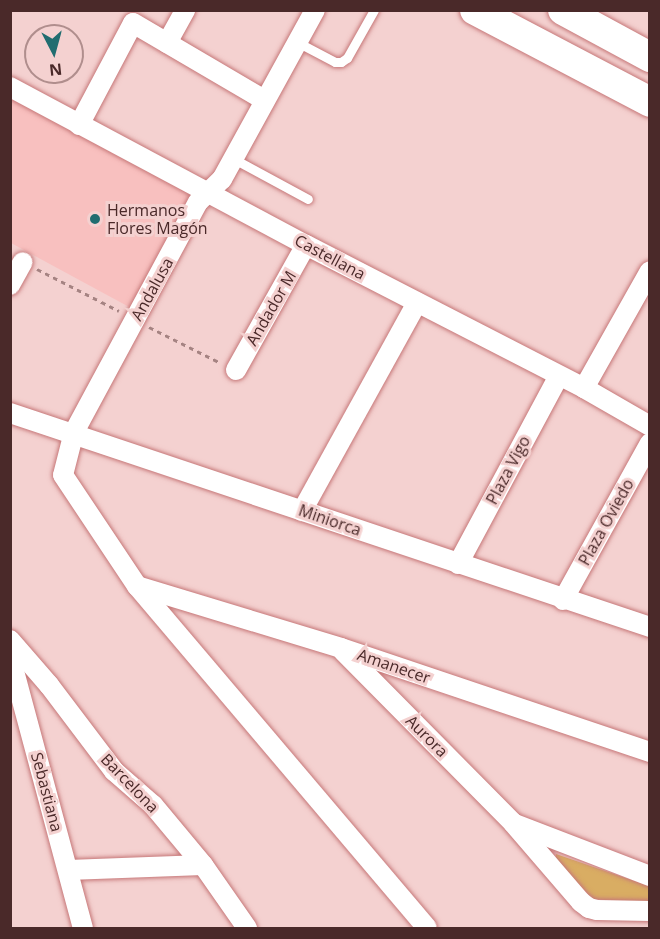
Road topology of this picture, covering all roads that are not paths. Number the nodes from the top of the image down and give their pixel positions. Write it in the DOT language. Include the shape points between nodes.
graph roads {
  1 [pos="185,10"];
  2 [pos="315,10"];
  3 [pos="374,10"];
  4 [pos="476,10"];
  5 [pos="563,10"];
  6 [pos="297,42"];
  7 [pos="167,43"];
  8 [pos="650,57"];
  9 [pos="10,87"];
  10 [pos="264,100"];
  11 [pos="650,102"];
  12 [pos="79,126"];
  13 [pos="234,159"];
  14 [pos="206,192"];
  15 [pos="308,199"];
  16 [pos="306,245"];
  17 [pos="23,262"];
  18 [pos="650,271"];
  19 [pos="10,285"];
  20 [pos="417,303"];
  21 [pos="236,370"];
  22 [pos="559,376"];
  23 [pos="584,388"];
  24 [pos="10,413"];
  25 [pos="650,426"];
  26 [pos="74,432"];
  27 [pos="650,443"];
  28 [pos="302,511"];
  29 [pos="458,564"];
  30 [pos="137,586"];
  31 [pos="563,600"];
  32 [pos="650,627"];
  33 [pos="10,640"];
  34 [pos="341,648"];
  35 [pos="10,656"];
  36 [pos="650,752"];
  37 [pos="513,823"];
  38 [pos="203,865"];
  39 [pos="68,870"];
  40 [pos="650,876"];
  41 [pos="650,911"];
  42 [pos="83,928"];
  43 [pos="247,928"];
  44 [pos="427,928"];
  1 -- 7 [label="street"];
  2 -- 6 [label="street, Andalusa"];
  3 -- 6 [label="lane" via="342,62 334,62"];
  4 -- 11 [label="main road"];
  5 -- 8 [label="main road"];
  6 -- 10 [label="street, Andalusa"];
  7 -- 10 [label="street"];
  7 -- 12 [label="street" via="133,23"];
  9 -- 12 [label="street, Castellana"];
  10 -- 13 [label="street, Andalusa"];
  12 -- 14 [label="street, Castellana"];
  13 -- 14 [label="street, Andalusa" via="222,178"];
  13 -- 15 [label="lane"];
  14 -- 16 [label="street, Castellana"];
  14 -- 26 [label="street, Andalusa"];
  16 -- 20 [label="street, Castellana"];
  16 -- 21 [label="street, Andador M"];
  17 -- 19 [label="street"];
  18 -- 23 [label="street"];
  20 -- 22 [label="street, Castellana"];
  20 -- 28 [label="street"];
  22 -- 23 [label="street, Castellana"];
  22 -- 29 [label="street, Plaza Vigo"];
  23 -- 25 [label="street, Castellana"];
  24 -- 26 [label="street, Miniorca"];
  26 -- 28 [label="street, Miniorca"];
  26 -- 30 [label="street, Andalusa" via="63,466 66,484"];
  27 -- 31 [label="street, Plaza Oviedo"];
  28 -- 29 [label="street, Miniorca"];
  29 -- 31 [label="street, Miniorca"];
  30 -- 34 [label="street, Amanecer"];
  30 -- 44 [label="street"];
  31 -- 32 [label="street, Miniorca"];
  33 -- 38 [label="street, Barcelona" via="114,771 153,805"];
  34 -- 36 [label="street, Amanecer"];
  34 -- 37 [label="street, Aurora"];
  35 -- 39 [label="street, Sebastiana"];
  37 -- 40 [label="street, Aurora"];
  37 -- 41 [label="street, Aurora" via="589,908"];
  38 -- 39 [label="street"];
  38 -- 43 [label="street, Barcelona"];
  39 -- 42 [label="street, Sebastiana"];
}
